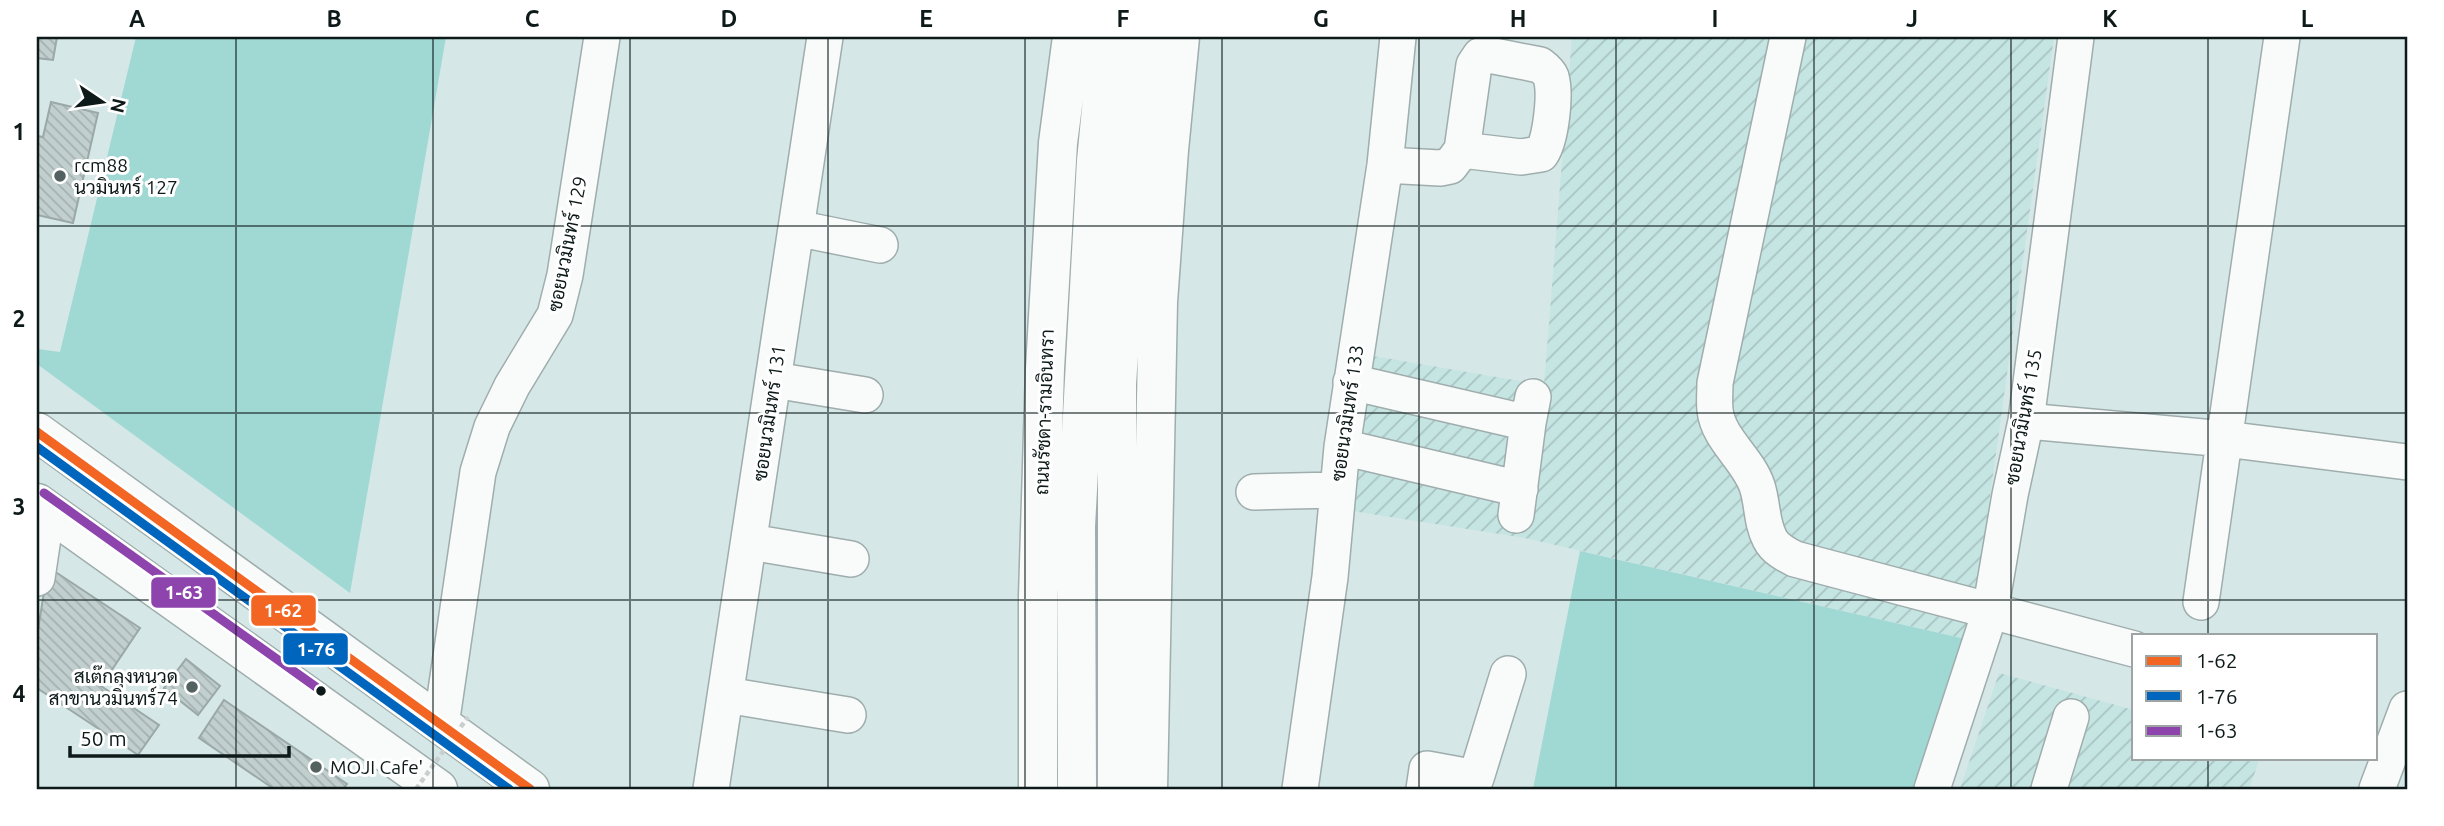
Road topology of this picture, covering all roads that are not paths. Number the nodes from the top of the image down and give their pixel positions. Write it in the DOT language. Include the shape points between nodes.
graph roads {
  1 [pos="602,37"];
  2 [pos="825,37"];
  3 [pos="1072,37"];
  4 [pos="1108,37"];
  5 [pos="1145,37"];
  6 [pos="1180,37"];
  7 [pos="1398,37"];
  8 [pos="1788,37"];
  9 [pos="2074,37"];
  10 [pos="2282,37"];
  11 [pos="1462,149"];
  12 [pos="1385,165"];
  13 [pos="796,228"];
  14 [pos="880,245"];
  15 [pos="774,380"];
  16 [pos="1100,381"];
  17 [pos="1351,382"];
  18 [pos="865,395"];
  19 [pos="2025,421"];
  20 [pos="37,432"];
  21 [pos="2225,439"];
  22 [pos="1342,447"];
  23 [pos="2407,462"];
  24 [pos="1336,490"];
  25 [pos="1254,492"];
  26 [pos="42,507"];
  27 [pos="750,542"];
  28 [pos="851,559"];
  29 [pos="37,578"];
  30 [pos="2201,602"];
  31 [pos="1990,612"];
  32 [pos="2132,648"];
  33 [pos="1508,674"];
  34 [pos="726,695"];
  35 [pos="2407,709"];
  36 [pos="848,715"];
  37 [pos="2071,717"];
  38 [pos="454,721"];
  39 [pos="438,789"];
  40 [pos="530,789"];
  41 [pos="711,789"];
  42 [pos="1038,789"];
  43 [pos="1077,789"];
  44 [pos="1117,789"];
  45 [pos="1149,789"];
  46 [pos="1300,789"];
  47 [pos="1424,789"];
  48 [pos="1932,789"];
  49 [pos="2049,789"];
  50 [pos="2377,789"];
  1 -- 38 [label="street, ซอยนวมินทร์ 129" via="555,315 512,386 478,472"];
  2 -- 13 [label="street, ซอยนวมินทร์ 131"];
  3 -- 42 [label="main road, ถนนรัชดา-รามอินทรา" via="1058,144 1045,369"];
  4 -- 16 [label="main road, ถนนรัชดา-รามอินทรา" via="1096,162"];
  5 -- 16 [label="main road, ถนนรัชดา-รามอินทรา" via="1131,173"];
  6 -- 45 [label="main road" via="1158,302"];
  7 -- 12 [label="street, ซอยนวมินทร์ 133"];
  8 -- 31 [label="street" via="1715,383 1714,411 1720,428 1749,468 1764,526 1781,552"];
  9 -- 19 [label="street, ซอยนวมินทร์ 135"];
  10 -- 21 [label="street"];
  11 -- 12 [label="street" via="1450,166"];
  12 -- 17 [label="street, ซอยนวมินทร์ 133"];
  13 -- 14 [label="street"];
  13 -- 15 [label="street, ซอยนวมินทร์ 131"];
  15 -- 18 [label="street"];
  15 -- 27 [label="street, ซอยนวมินทร์ 131"];
  16 -- 43 [label="main road, ถนนรัชดา-รามอินทรา" via="1076,526"];
  16 -- 44 [label="main road, ถนนรัชดา-รามอินทรา"];
  17 -- 22 [label="street, ซอยนวมินทร์ 133"];
  17 -- 22 [label="street" via="1530,410 1518,502"];
  19 -- 21 [label="street"];
  19 -- 31 [label="street, ซอยนวมินทร์ 135"];
  20 -- 38 [label="main road"];
  21 -- 23 [label="street"];
  21 -- 30 [label="street"];
  22 -- 24 [label="street, ซอยนวมินทร์ 133"];
  24 -- 25 [label="street"];
  24 -- 46 [label="street, ซอยนวมินทร์ 133" via="1330,577"];
  26 -- 29 [label="street"];
  26 -- 39 [label="main road"];
  27 -- 28 [label="street"];
  27 -- 34 [label="street, ซอยนวมินทร์ 131"];
  31 -- 32 [label="street"];
  31 -- 48 [label="street, ซอยนวมินทร์ 135"];
  33 -- 47 [label="street" via="1476,778 1427,769"];
  34 -- 36 [label="street"];
  34 -- 41 [label="street, ซอยนวมินทร์ 131"];
  35 -- 50 [label="street"];
  37 -- 49 [label="street"];
  38 -- 40 [label="main road"];
}
